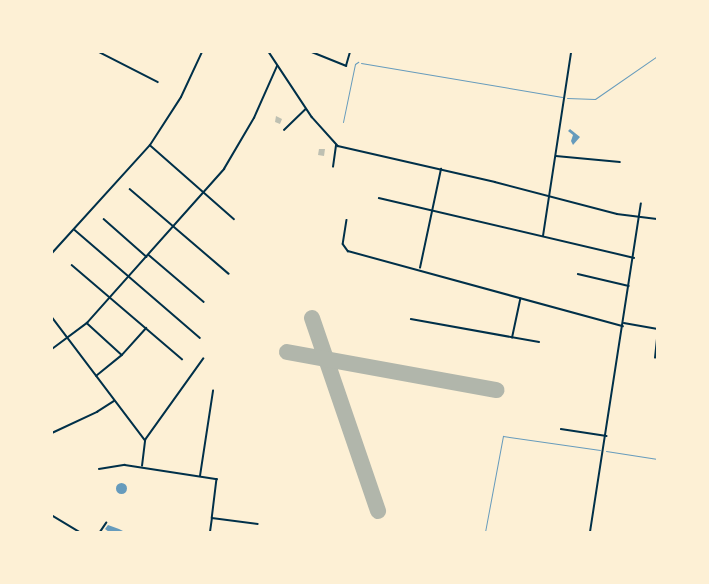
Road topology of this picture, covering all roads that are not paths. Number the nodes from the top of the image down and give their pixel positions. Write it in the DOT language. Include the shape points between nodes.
graph roads {
  1 [pos="99,52"];
  2 [pos="202,52"];
  3 [pos="269,52"];
  4 [pos="312,52"];
  5 [pos="350,52"];
  6 [pos="571,52"];
  7 [pos="277,66"];
  8 [pos="158,82"];
  9 [pos="306,109"];
  10 [pos="284,130"];
  11 [pos="150,145"];
  12 [pos="336,145"];
  13 [pos="556,156"];
  14 [pos="620,162"];
  15 [pos="333,167"];
  16 [pos="441,170"];
  17 [pos="130,189"];
  18 [pos="203,193"];
  19 [pos="549,197"];
  20 [pos="379,198"];
  21 [pos="641,204"];
  22 [pos="432,210"];
  23 [pos="640,218"];
  24 [pos="657,218"];
  25 [pos="104,219"];
  26 [pos="234,219"];
  27 [pos="347,220"];
  28 [pos="175,226"];
  29 [pos="75,230"];
  30 [pos="543,236"];
  31 [pos="52,253"];
  32 [pos="149,255"];
  33 [pos="147,257"];
  34 [pos="634,258"];
  35 [pos="72,265"];
  36 [pos="420,268"];
  37 [pos="229,274"];
  38 [pos="578,274"];
  39 [pos="129,278"];
  40 [pos="629,286"];
  41 [pos="110,297"];
  42 [pos="520,299"];
  43 [pos="204,302"];
  44 [pos="52,316"];
  45 [pos="411,319"];
  46 [pos="87,323"];
  47 [pos="624,325"];
  48 [pos="146,328"];
  49 [pos="657,329"];
  50 [pos="68,338"];
  51 [pos="200,338"];
  52 [pos="512,338"];
  53 [pos="657,338"];
  54 [pos="539,342"];
  55 [pos="52,349"];
  56 [pos="122,355"];
  57 [pos="655,358"];
  58 [pos="182,359"];
  59 [pos="203,359"];
  60 [pos="96,376"];
  61 [pos="213,391"];
  62 [pos="114,401"];
  63 [pos="561,429"];
  64 [pos="52,434"];
  65 [pos="606,436"];
  66 [pos="145,440"];
  67 [pos="142,467"];
  68 [pos="98,469"];
  69 [pos="200,476"];
  70 [pos="53,516"];
  71 [pos="212,518"];
  72 [pos="106,523"];
  73 [pos="258,524"];
  74 [pos="80,532"];
  75 [pos="100,532"];
  76 [pos="210,532"];
  77 [pos="590,532"];
  1 -- 8 [label="street"];
  2 -- 11 [label="main road" via="182,97"];
  3 -- 7 [label="street"];
  4 -- 5 [label="street" via="346,66"];
  6 -- 13 [label="street"];
  7 -- 9 [label="street"];
  7 -- 18 [label="street" via="254,118 232,157"];
  9 -- 10 [label="street"];
  9 -- 12 [label="street"];
  11 -- 18 [label="street"];
  11 -- 29 [label="main road"];
  12 -- 15 [label="street"];
  12 -- 16 [label="street"];
  13 -- 14 [label="street"];
  13 -- 19 [label="street"];
  16 -- 19 [label="street"];
  16 -- 22 [label="street"];
  17 -- 28 [label="street"];
  18 -- 26 [label="street"];
  18 -- 28 [label="street"];
  19 -- 23 [label="street"];
  19 -- 30 [label="street"];
  20 -- 22 [label="street"];
  21 -- 23 [label="street"];
  22 -- 30 [label="street"];
  22 -- 36 [label="street"];
  23 -- 24 [label="street"];
  23 -- 34 [label="street"];
  25 -- 33 [label="street"];
  27 -- 36 [label="street" via="343,244 346,249"];
  28 -- 32 [label="street"];
  28 -- 37 [label="street"];
  29 -- 31 [label="main road"];
  29 -- 39 [label="street"];
  30 -- 34 [label="street"];
  32 -- 33 [label="street"];
  32 -- 43 [label="street"];
  33 -- 39 [label="street"];
  34 -- 40 [label="street"];
  35 -- 41 [label="street"];
  36 -- 42 [label="street"];
  38 -- 40 [label="street"];
  39 -- 41 [label="street"];
  39 -- 51 [label="street"];
  40 -- 47 [label="street"];
  41 -- 46 [label="street"];
  41 -- 48 [label="street"];
  42 -- 47 [label="street"];
  42 -- 52 [label="street"];
  44 -- 50 [label="street"];
  45 -- 52 [label="street"];
  46 -- 50 [label="street"];
  46 -- 56 [label="street"];
  47 -- 49 [label="street"];
  47 -- 65 [label="street"];
  48 -- 56 [label="street"];
  48 -- 58 [label="street"];
  50 -- 55 [label="street"];
  50 -- 60 [label="street"];
  52 -- 54 [label="street"];
  53 -- 57 [label="street"];
  56 -- 60 [label="street"];
  59 -- 66 [label="street"];
  60 -- 62 [label="street"];
  61 -- 69 [label="street"];
  62 -- 64 [label="street" via="98,412"];
  62 -- 66 [label="street"];
  63 -- 65 [label="street"];
  65 -- 77 [label="street"];
  66 -- 67 [label="street"];
  67 -- 68 [label="street" via="125,465"];
  67 -- 69 [label="street"];
  69 -- 71 [label="street" via="217,479"];
  70 -- 74 [label="street"];
  71 -- 73 [label="street"];
  71 -- 76 [label="street"];
  72 -- 75 [label="street"];
}
